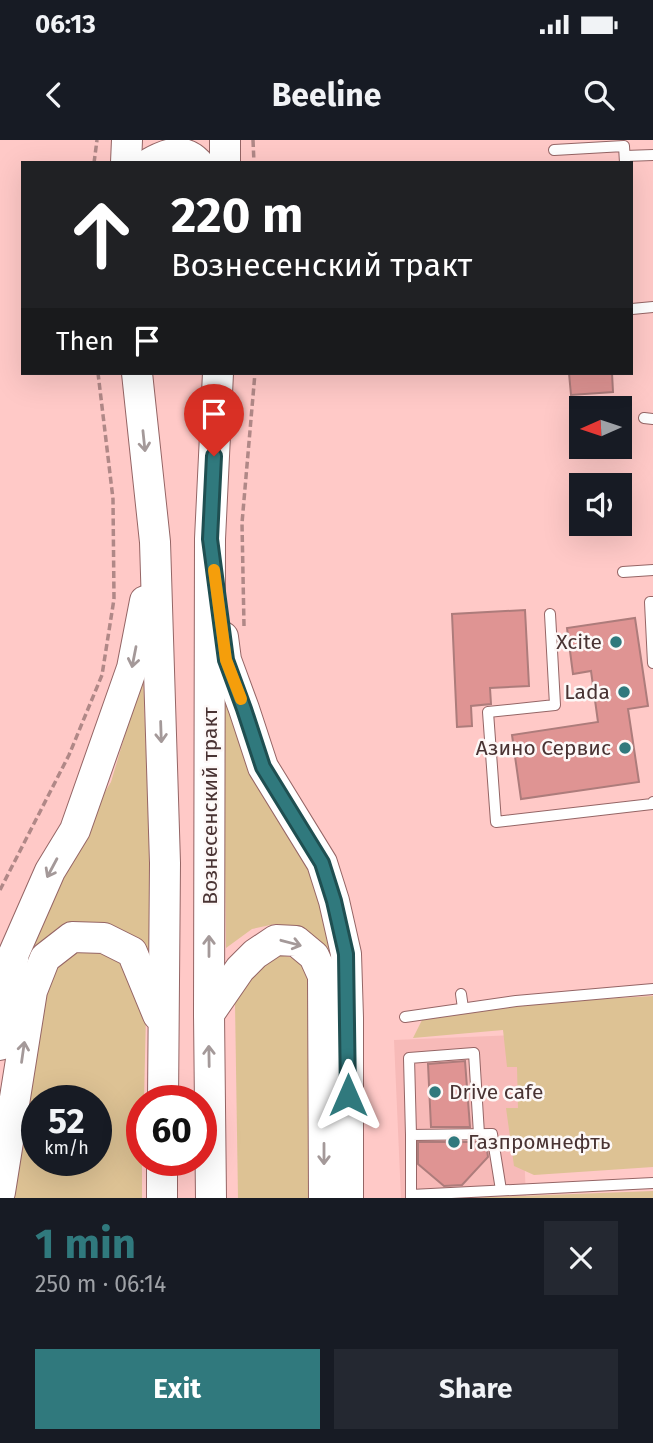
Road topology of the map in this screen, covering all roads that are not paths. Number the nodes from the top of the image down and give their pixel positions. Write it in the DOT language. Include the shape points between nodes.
graph roads {
  1 [pos="127,140"];
  2 [pos="225,140"];
  3 [pos="554,150"];
  4 [pos="653,155"];
  5 [pos="625,160"];
  6 [pos="126,161"];
  7 [pos="154,161"];
  8 [pos="196,161"];
  9 [pos="225,161"];
  10 [pos="653,307"];
  11 [pos="633,309"];
  12 [pos="136,375"];
  13 [pos="218,375"];
  14 [pos="210,539"];
  15 [pos="155,542"];
  16 [pos="653,570"];
  17 [pos="623,572"];
  18 [pos="653,602"];
  19 [pos="550,614"];
  20 [pos="653,663"];
  21 [pos="653,802"];
  22 [pos="653,989"];
  23 [pos="461,994"];
  24 [pos="463,1008"];
  25 [pos="209,1014"];
  26 [pos="405,1017"];
  27 [pos="163,1028"];
  28 [pos="0,1045"];
  29 [pos="163,1085"];
  30 [pos="478,1134"];
  31 [pos="411,1135"];
  32 [pos="162,1176"];
  33 [pos="653,1183"];
  34 [pos="500,1190"];
  35 [pos="0,1192"];
  36 [pos="411,1196"];
  37 [pos="162,1198"];
  38 [pos="211,1198"];
  39 [pos="324,1198"];
  40 [pos="348,1198"];
  1 -- 6 [label="main road"];
  2 -- 9 [label="main road"];
  3 -- 5 [label="lane" via="624,146"];
  4 -- 5 [label="lane"];
  7 -- 8 [label="main road" via="177,152"];
  10 -- 11 [label="lane"];
  12 -- 15 [label="main road, one-way"];
  13 -- 14 [label="main road, Вознесенский тракт"];
  25 -- 14 [label="main road, Вознесенский тракт, one-way"];
  14 -- 40 [label="main road" via="226,660 263,767 322,863 346,954"];
  15 -- 27 [label="main road, one-way" via="165,863"];
  15 -- 28 [label="main road, one-way" via="132,668 75,830 50,871 14,953"];
  16 -- 17 [label="lane"];
  18 -- 20 [label="lane"];
  19 -- 21 [label="lane" via="555,705 488,712 496,822"];
  22 -- 24 [label="lane"];
  23 -- 24 [label="lane"];
  24 -- 26 [label="lane"];
  38 -- 25 [label="main road, Вознесенский тракт, one-way"];
  25 -- 39 [label="main road, one-way" via="240,969 276,940 296,942 314,956 323,976"];
  27 -- 29 [label="main road"];
  35 -- 27 [label="main road, one-way" via="32,991 45,958 72,937 104,938 132,952"];
  30 -- 31 [label="lane"];
  30 -- 31 [label="lane" via="474,1053 409,1058"];
  30 -- 34 [label="lane" via="492,1134"];
  31 -- 36 [label="lane"];
  32 -- 37 [label="main road"];
  33 -- 34 [label="lane"];
  34 -- 36 [label="lane"];
}
